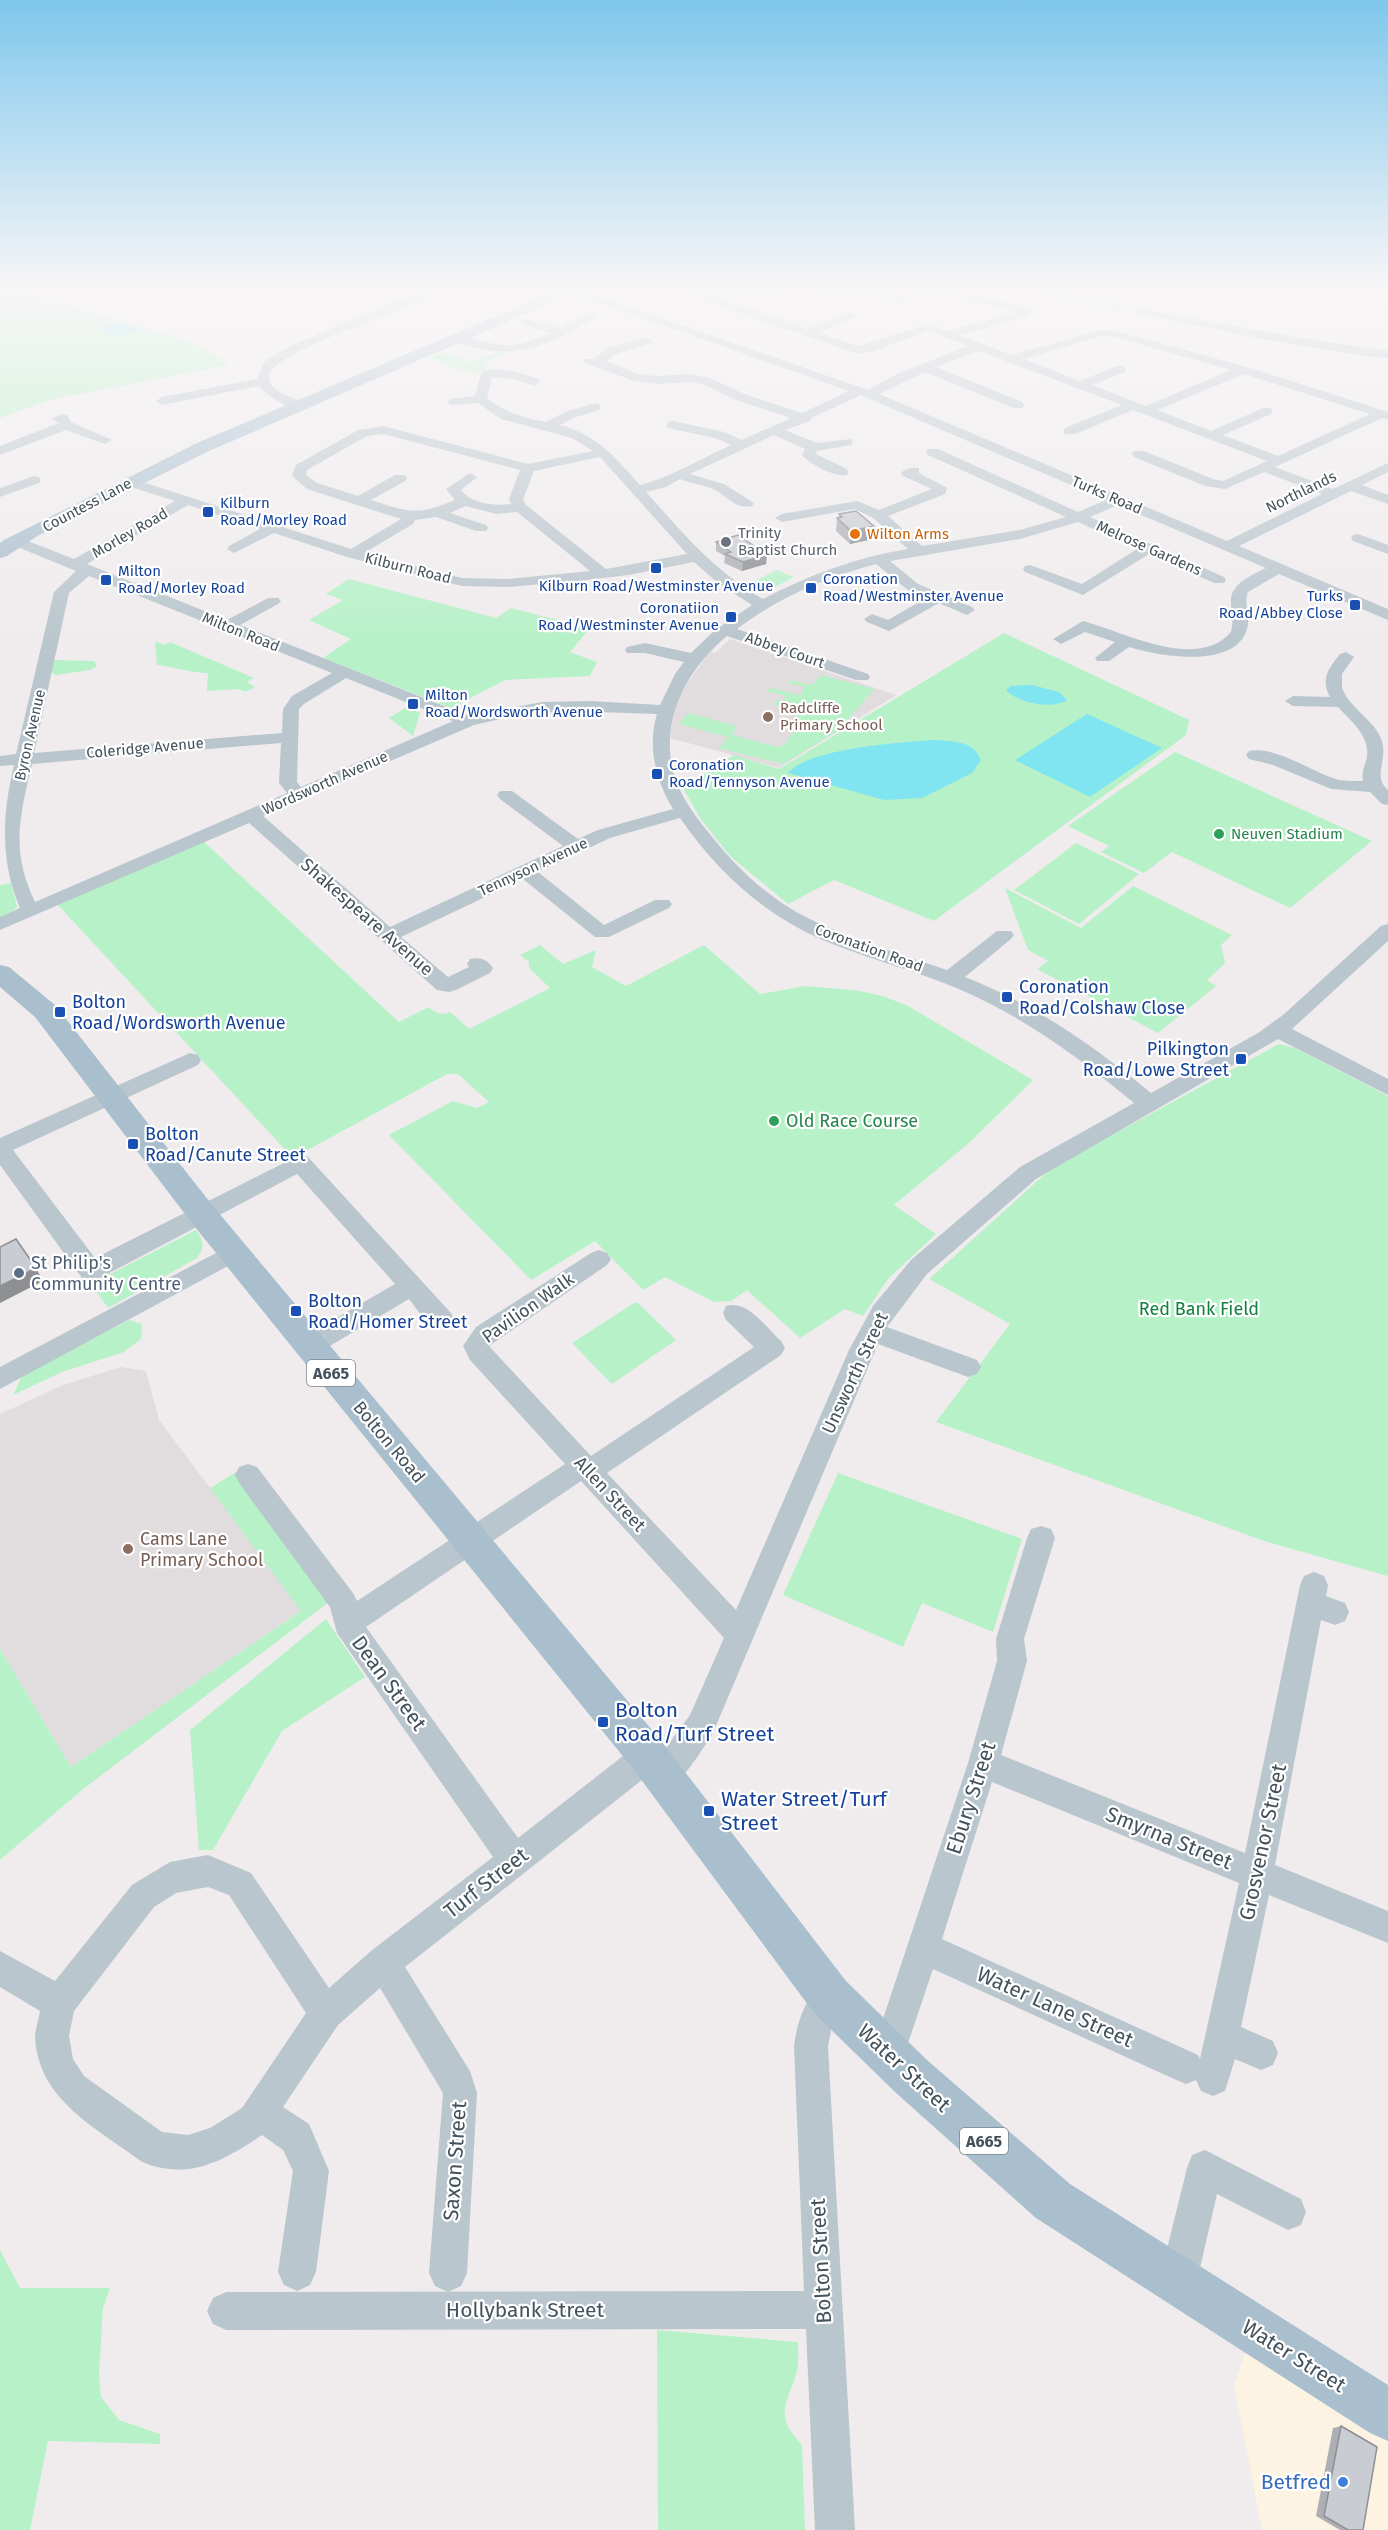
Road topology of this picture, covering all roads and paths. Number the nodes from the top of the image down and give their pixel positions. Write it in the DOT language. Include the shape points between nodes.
graph roads {
  1 [pos="487,404"];
  2 [pos="763,404"];
  3 [pos="837,404"];
  4 [pos="890,404"];
  5 [pos="1130,404"];
  6 [pos="1151,404"];
  7 [pos="1350,404"];
  8 [pos="300,405"];
  9 [pos="597,407"];
  10 [pos="1140,408"];
  11 [pos="1267,411"];
  12 [pos="1384,415"];
  13 [pos="805,417"];
  14 [pos="672,424"];
  15 [pos="547,427"];
  16 [pos="775,430"];
  17 [pos="1070,431"];
  18 [pos="1212,435"];
  19 [pos="106,440"];
  20 [pos="846,442"];
  21 [pos="744,444"];
  22 [pos="812,447"];
  23 [pos="0,451"];
  24 [pos="933,452"];
  25 [pos="603,453"];
  26 [pos="1139,454"];
  27 [pos="1279,461"];
  28 [pos="1388,467"];
  29 [pos="528,468"];
  30 [pos="1264,468"];
  31 [pos="914,471"];
  32 [pos="843,472"];
  33 [pos="677,474"];
  34 [pos="470,477"];
  35 [pos="400,478"];
  36 [pos="34,480"];
  37 [pos="130,482"];
  38 [pos="1351,486"];
  39 [pos="637,490"];
  40 [pos="0,493"];
  41 [pos="1334,494"];
  42 [pos="1117,500"];
  43 [pos="1388,500"];
  44 [pos="185,501"];
  45 [pos="360,501"];
  46 [pos="462,501"];
  47 [pos="749,503"];
  48 [pos="520,507"];
  49 [pos="436,513"];
  50 [pos="878,515"];
  51 [pos="409,517"];
  52 [pos="1079,517"];
  53 [pos="782,518"];
  54 [pos="481,528"];
  55 [pos="272,529"];
  56 [pos="1358,538"];
  57 [pos="5,542"];
  58 [pos="1228,546"];
  59 [pos="1148,548"];
  60 [pos="234,549"];
  61 [pos="1388,550"];
  62 [pos="919,551"];
  63 [pos="352,554"];
  64 [pos="696,557"];
  65 [pos="879,559"];
  66 [pos="81,568"];
  67 [pos="1279,568"];
  68 [pos="1030,569"];
  69 [pos="603,574"];
  70 [pos="1220,580"];
  71 [pos="937,598"];
  72 [pos="273,601"];
  73 [pos="763,605"];
  74 [pos="968,610"];
  75 [pos="1388,615"];
  76 [pos="872,619"];
  77 [pos="227,626"];
  78 [pos="725,630"];
  79 [pos="1061,639"];
  80 [pos="1125,642"];
  81 [pos="633,650"];
  82 [pos="1166,653"];
  83 [pos="1103,658"];
  84 [pos="694,659"];
  85 [pos="1349,662"];
  86 [pos="854,670"];
  87 [pos="1162,671"];
  88 [pos="343,673"];
  89 [pos="1293,701"];
  90 [pos="1342,702"];
  91 [pos="434,708"];
  92 [pos="665,710"];
  93 [pos="468,721"];
  94 [pos="289,737"];
  95 [pos="423,740"];
  96 [pos="1382,748"];
  97 [pos="1251,754"];
  98 [pos="24,759"];
  99 [pos="0,761"];
  100 [pos="1373,787"];
  101 [pos="298,795"];
  102 [pos="506,795"];
  103 [pos="1388,800"];
  104 [pos="684,812"];
  105 [pos="252,816"];
  106 [pos="576,847"];
  107 [pos="525,871"];
  108 [pos="662,904"];
  109 [pos="31,910"];
  110 [pos="0,924"];
  111 [pos="1388,930"];
  112 [pos="1004,935"];
  113 [pos="388,936"];
  114 [pos="477,964"];
  115 [pos="2,977"];
  116 [pos="950,978"];
  117 [pos="1276,1030"];
  118 [pos="190,1060"];
  119 [pos="1388,1088"];
  120 [pos="111,1096"];
  121 [pos="1148,1103"];
  122 [pos="0,1148"];
  123 [pos="202,1214"];
  124 [pos="233,1253"];
  125 [pos="588,1262"];
  126 [pos="411,1286"];
  127 [pos="735,1313"];
  128 [pos="442,1320"];
  129 [pos="872,1332"];
  130 [pos="309,1346"];
  131 [pos="479,1353"];
  132 [pos="968,1367"];
  133 [pos="0,1379"];
  134 [pos="587,1468"];
  135 [pos="248,1475"];
  136 [pos="1041,1538"];
  137 [pos="471,1542"];
  138 [pos="1320,1600"];
  139 [pos="347,1624"];
  140 [pos="740,1635"];
  141 [pos="983,1762"];
  142 [pos="655,1766"];
  143 [pos="515,1860"];
  144 [pos="1257,1874"];
  145 [pos="1388,1927"];
  146 [pos="923,1947"];
  147 [pos="383,1963"];
  148 [pos="0,1968"];
  149 [pos="830,1997"];
  150 [pos="59,2003"];
  151 [pos="326,2013"];
  152 [pos="1222,2036"];
  153 [pos="1261,2053"];
  154 [pos="888,2055"];
  155 [pos="1200,2073"];
  156 [pos="259,2112"];
  157 [pos="1288,2212"];
  158 [pos="297,2272"];
  159 [pos="448,2273"];
  160 [pos="1178,2281"];
  161 [pos="824,2310"];
  162 [pos="226,2311"];
  163 [pos="1388,2415"];
  164 [pos="835,2530"];
  1 -- 15 [label="street" via="500,415"];
  2 -- 13 [label="street"];
  3 -- 13 [label="street"];
  4 -- 42 [label="street, Turks Road"];
  5 -- 10 [label="street"];
  6 -- 10 [label="street"];
  7 -- 12 [label="street"];
  8 -- 37 [label="main road, Countess Lane"];
  9 -- 15 [label="street"];
  10 -- 17 [label="street"];
  10 -- 18 [label="street"];
  11 -- 18 [label="street"];
  12 -- 27 [label="street"];
  13 -- 16 [label="street"];
  14 -- 21 [label="street"];
  15 -- 25 [label="street" via="587,440"];
  16 -- 21 [label="street"];
  16 -- 22 [label="street"];
  18 -- 27 [label="street"];
  19 -- 23 [label="street" via="62,422"];
  20 -- 22 [label="street" via="826,449"];
  21 -- 33 [label="street"];
  22 -- 32 [label="street" via="809,455"];
  24 -- 52 [label="street, Melrose Gardens"];
  25 -- 29 [label="street"];
  25 -- 39 [label="street"];
  26 -- 30 [label="street" via="1215,484 1229,484"];
  27 -- 30 [label="street"];
  28 -- 38 [label="street, Northlands"];
  29 -- 45 [label="street" via="392,431 369,431 301,468 299,476 312,486"];
  29 -- 48 [label="street" via="516,495"];
  30 -- 41 [label="street"];
  31 -- 50 [label="street" via="908,473 940,490"];
  33 -- 39 [label="street" via="661,484"];
  33 -- 47 [label="street" via="719,487"];
  34 -- 46 [label="street" via="453,489"];
  35 -- 45 [label="street"];
  36 -- 40 [label="street"];
  37 -- 44 [label="street, Kilburn Road"];
  37 -- 57 [label="main road, Countess Lane" via="53,523"];
  38 -- 41 [label="street, Northlands"];
  38 -- 43 [label="street"];
  39 -- 64 [label="street"];
  41 -- 58 [label="street, Northlands"];
  42 -- 52 [label="street, Coronation Road"];
  42 -- 58 [label="street, Turks Road"];
  44 -- 55 [label="street, Kilburn Road"];
  44 -- 66 [label="street, Morley Road"];
  45 -- 51 [label="street"];
  46 -- 48 [label="street" via="496,510"];
  46 -- 49 [label="street"];
  48 -- 69 [label="street"];
  49 -- 51 [label="street"];
  49 -- 54 [label="street"];
  50 -- 53 [label="street" via="859,499"];
  50 -- 62 [label="street"];
  51 -- 63 [label="street"];
  52 -- 59 [label="street, Melrose Gardens"];
  52 -- 62 [label="street, Coronation Road" via="1014,537"];
  55 -- 60 [label="street"];
  55 -- 63 [label="street, Kilburn Road"];
  56 -- 61 [label="street"];
  57 -- 66 [label="street, Milton Road"];
  58 -- 67 [label="street, Turks Road"];
  59 -- 68 [label="street" via="1083,590"];
  59 -- 70 [label="street, Melrose Gardens"];
  62 -- 65 [label="street, Coronation Road"];
  63 -- 69 [label="street, Kilburn Road" via="446,579 477,583"];
  64 -- 69 [label="street, Kilburn Road"];
  64 -- 73 [label="street" via="725,583"];
  65 -- 71 [label="street" via="913,587"];
  65 -- 73 [label="street, Coronation Road" via="818,579"];
  66 -- 77 [label="street, Milton Road"];
  66 -- 98 [label="street, Byron Avenue" via="62,592"];
  67 -- 75 [label="street, Turks Road"];
  67 -- 82 [label="street" via="1238,593 1241,627 1229,642 1201,651"];
  71 -- 74 [label="street"];
  71 -- 76 [label="street" via="889,626"];
  72 -- 77 [label="street"];
  73 -- 78 [label="street, Coronation Road"];
  77 -- 88 [label="street, Milton Road"];
  78 -- 84 [label="street, Coronation Road"];
  78 -- 86 [label="street, Abbey Court"];
  79 -- 80 [label="street" via="1083,626"];
  80 -- 82 [label="street"];
  80 -- 83 [label="street"];
  81 -- 84 [label="street" via="645,648"];
  82 -- 87 [label="street"];
  84 -- 92 [label="street, Coronation Road"];
  85 -- 90 [label="street" via="1333,673 1331,680"];
  88 -- 91 [label="street, Milton Road"];
  88 -- 94 [label="street" via="293,705"];
  89 -- 90 [label="street"];
  90 -- 96 [label="street"];
  91 -- 93 [label="street, Milton Road"];
  91 -- 95 [label="street"];
  92 -- 93 [label="street, Wordsworth Avenue" via="549,705"];
  92 -- 104 [label="street, Coronation Road" via="664,759 668,779"];
  93 -- 95 [label="street, Wordsworth Avenue"];
  94 -- 98 [label="street, Coleridge Avenue"];
  94 -- 101 [label="street" via="288,783"];
  95 -- 101 [label="street, Wordsworth Avenue"];
  96 -- 100 [label="street" via="1370,773"];
  97 -- 100 [label="street" via="1337,785"];
  98 -- 99 [label="street, Coleridge Avenue"];
  98 -- 109 [label="street, Byron Avenue" via="9,837 24,901"];
  100 -- 103 [label="street"];
  101 -- 105 [label="street, Wordsworth Avenue"];
  102 -- 106 [label="street"];
  104 -- 106 [label="street, Tennyson Avenue" via="628,826"];
  104 -- 116 [label="street, Coronation Road" via="718,858 768,903 818,931"];
  105 -- 109 [label="street, Wordsworth Avenue"];
  105 -- 113 [label="street, Shakespeare Avenue"];
  106 -- 107 [label="street, Tennyson Avenue"];
  107 -- 108 [label="street" via="602,933"];
  107 -- 113 [label="street, Tennyson Avenue"];
  109 -- 110 [label="street, Wordsworth Avenue"];
  111 -- 117 [label="street, Unsworth Street"];
  112 -- 116 [label="street"];
  113 -- 114 [label="street, Shakespeare Avenue" via="444,985 483,968"];
  115 -- 120 [label="main road, Bolton Road / A665" via="45,1011"];
  116 -- 121 [label="street, Coronation Road" via="989,995 1075,1044"];
  117 -- 119 [label="street"];
  117 -- 121 [label="street, Unsworth Street"];
  118 -- 120 [label="street"];
  120 -- 122 [label="street"];
  120 -- 123 [label="main road, Bolton Road / A665"];
  121 -- 129 [label="street, Unsworth Street" via="1028,1173 919,1267"];
  122 -- 123 [label="street" via="91,1271"];
  123 -- 124 [label="main road, Bolton Road / A665"];
  123 -- 126 [label="street" via="300,1163"];
  124 -- 130 [label="main road, Bolton Road / A665"];
  124 -- 133 [label="street"];
  125 -- 131 [label="street, Pavilion Walk" via="485,1334 478,1340"];
  126 -- 128 [label="street"];
  126 -- 130 [label="street"];
  127 -- 134 [label="street" via="772,1348"];
  129 -- 132 [label="street"];
  129 -- 140 [label="street, Unsworth Street"];
  130 -- 137 [label="main road, Bolton Road / A665"];
  131 -- 134 [label="street, Allen Street"];
  134 -- 137 [label="street"];
  134 -- 140 [label="street, Allen Street"];
  135 -- 139 [label="street, Dean Street" via="343,1602"];
  136 -- 141 [label="street, Ebury Street" via="1010,1639 1012,1661"];
  137 -- 139 [label="street"];
  137 -- 142 [label="main road, Bolton Road / A665"];
  138 -- 144 [label="street, Grosvenor Street"];
  139 -- 143 [label="street, Dean Street"];
  140 -- 142 [label="street, Unsworth Street" via="701,1725 675,1762"];
  141 -- 144 [label="street, Smyrna Street"];
  141 -- 146 [label="street, Ebury Street"];
  142 -- 143 [label="street, Turf Street"];
  142 -- 149 [label="main road, Water Street / A665"];
  143 -- 147 [label="street, Turf Street"];
  144 -- 145 [label="street, Smyrna Street"];
  144 -- 152 [label="street, Grosvenor Street"];
  146 -- 154 [label="street, Ebury Street"];
  146 -- 155 [label="street, Water Lane Street"];
  147 -- 151 [label="street, Turf Street"];
  147 -- 159 [label="street, Saxon Street" via="458,2083"];
  148 -- 150 [label="street"];
  149 -- 154 [label="main road, Water Street / A665"];
  149 -- 161 [label="street, Bolton Street" via="817,2018 811,2046"];
  150 -- 151 [label="street" via="143,1896 170,1878 208,1871 240,1884"];
  150 -- 156 [label="street, Turf Street" via="52,2036 57,2066 72,2088 154,2149 188,2153 219,2143 254,2120"];
  151 -- 156 [label="street, Turf Street"];
  152 -- 153 [label="street"];
  152 -- 155 [label="street, Grosvenor Street"];
  154 -- 160 [label="main road, Water Street / A665" via="1053,2201"];
  156 -- 158 [label="street" via="296,2137 311,2171"];
  157 -- 160 [label="street" via="1205,2168"];
  160 -- 163 [label="main road, Water Street / A665"];
  161 -- 162 [label="street, Hollybank Street"];
  161 -- 164 [label="street, Bolton Street"];
}
